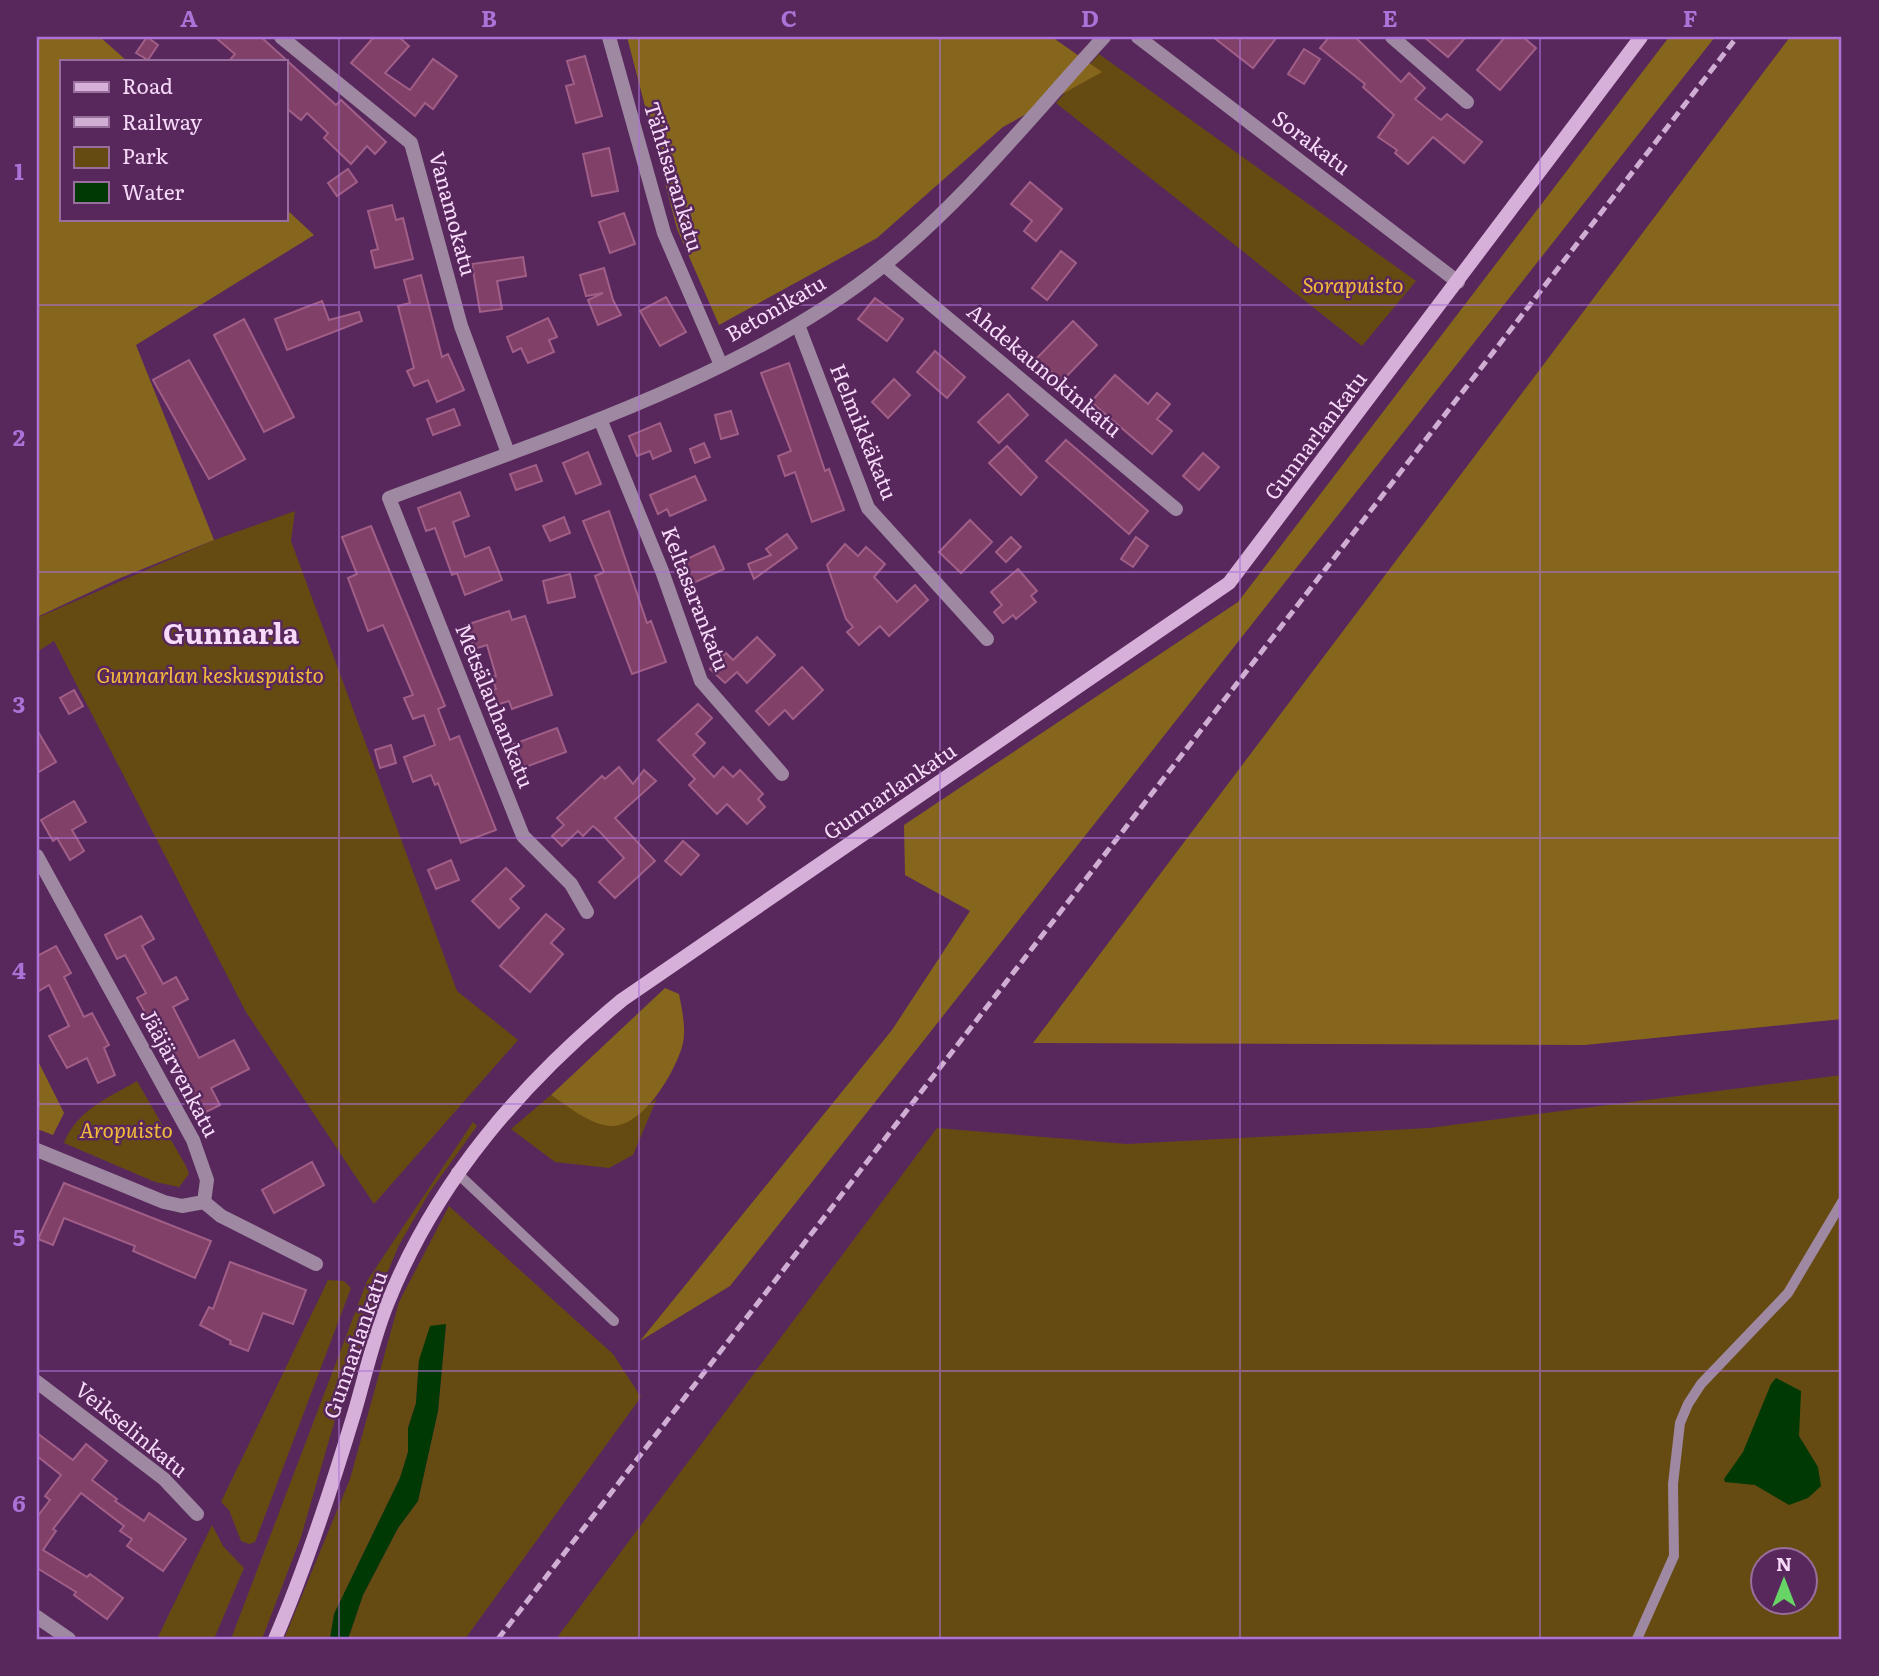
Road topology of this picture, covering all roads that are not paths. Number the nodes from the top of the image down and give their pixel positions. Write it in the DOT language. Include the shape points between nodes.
graph roads {
  1 [pos="281,37"];
  2 [pos="609,37"];
  3 [pos="1104,37"];
  4 [pos="1138,37"];
  5 [pos="1392,37"];
  6 [pos="1641,37"];
  7 [pos="1467,102"];
  8 [pos="884,265"];
  9 [pos="1458,282"];
  10 [pos="798,326"];
  11 [pos="721,365"];
  12 [pos="600,419"];
  13 [pos="508,453"];
  14 [pos="389,498"];
  15 [pos="1176,509"];
  16 [pos="987,639"];
  17 [pos="782,774"];
  18 [pos="37,856"];
  19 [pos="587,912"];
  20 [pos="37,1150"];
  21 [pos="456,1172"];
  22 [pos="204,1202"];
  23 [pos="1842,1202"];
  24 [pos="316,1264"];
  25 [pos="614,1321"];
  26 [pos="37,1382"];
  27 [pos="197,1514"];
  28 [pos="37,1617"];
  29 [pos="69,1639"];
  30 [pos="275,1639"];
  31 [pos="1637,1639"];
  1 -- 13 [label="street, Vanamokatu" via="411,143 461,326"];
  2 -- 11 [label="street, Tähtisarankatu" via="664,233"];
  3 -- 8 [label="street, Betonikatu" via="975,179"];
  4 -- 9 [label="street, Sorakatu"];
  5 -- 7 [label="street"];
  6 -- 9 [label="street, Gunnarlankatu"];
  8 -- 10 [label="street, Betonikatu"];
  8 -- 15 [label="street, Ahdekaunokinkatu"];
  9 -- 21 [label="street, Gunnarlankatu" via="1229,583 622,1000 569,1044"];
  10 -- 11 [label="street, Betonikatu"];
  10 -- 16 [label="street, Helmikkäkatu" via="868,508"];
  11 -- 12 [label="street, Betonikatu"];
  12 -- 13 [label="street, Betonikatu"];
  12 -- 17 [label="street, Keltasarankatu" via="701,681"];
  13 -- 14 [label="street, Betonikatu"];
  14 -- 19 [label="street, Metsälauhankatu" via="523,836 571,884"];
  18 -- 22 [label="street, Jääjärvenkatu" via="193,1140 207,1180"];
  20 -- 22 [label="street" via="164,1202 182,1206"];
  21 -- 25 [label="lane"];
  21 -- 30 [label="street, Gunnarlankatu" via="387,1303 334,1478"];
  22 -- 24 [label="street" via="222,1216"];
  23 -- 31 [label="lane" via="1788,1293 1701,1384 1688,1404 1680,1423 1673,1483 1674,1556"];
  26 -- 27 [label="street, Veikselinkatu" via="164,1479"];
  28 -- 29 [label="street"];
}
